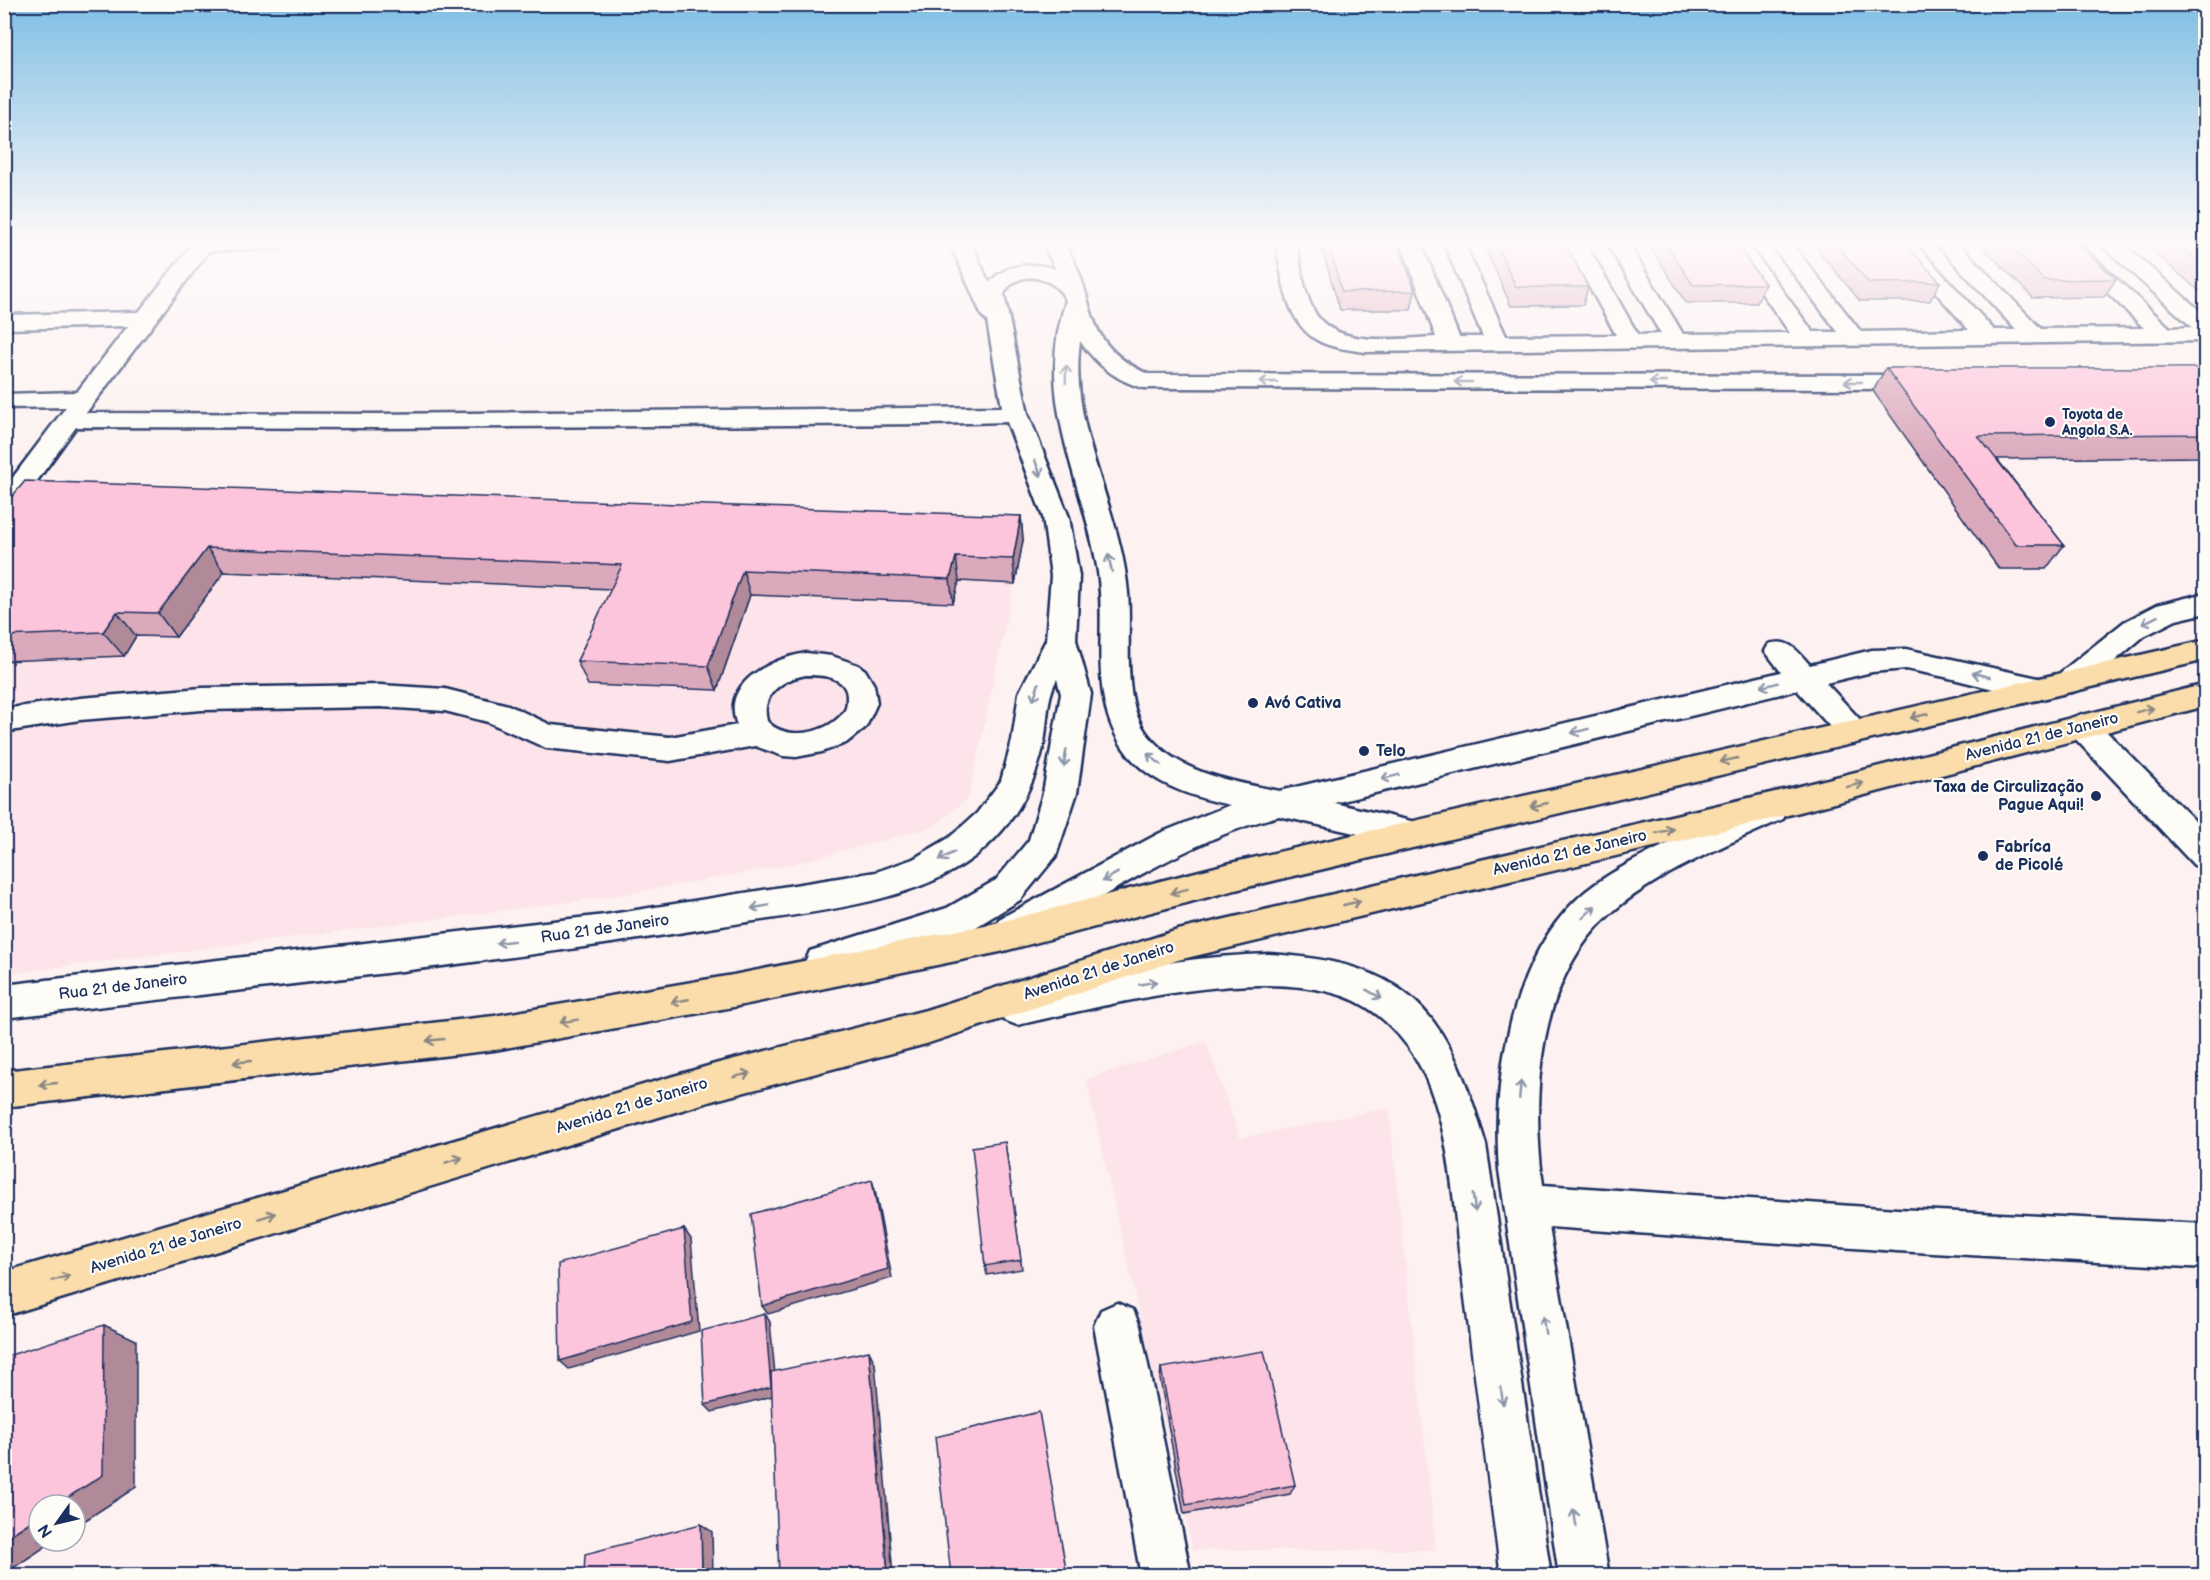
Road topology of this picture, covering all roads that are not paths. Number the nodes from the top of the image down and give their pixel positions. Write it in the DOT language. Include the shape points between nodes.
graph roads {
  1 [pos="148,317"];
  2 [pos="994,317"];
  3 [pos="997,317"];
  4 [pos="1074,317"];
  5 [pos="1083,317"];
  6 [pos="1305,317"];
  7 [pos="1439,317"];
  8 [pos="1485,317"];
  9 [pos="1616,317"];
  10 [pos="1661,317"];
  11 [pos="1791,317"];
  12 [pos="1838,317"];
  13 [pos="1969,317"];
  14 [pos="2017,317"];
  15 [pos="2145,317"];
  16 [pos="2192,317"];
  17 [pos="146,320"];
  18 [pos="4,322"];
  19 [pos="999,328"];
  20 [pos="2205,328"];
  21 [pos="2205,334"];
  22 [pos="2165,335"];
  23 [pos="2036,336"];
  24 [pos="1988,337"];
  25 [pos="1807,339"];
  26 [pos="1855,339"];
  27 [pos="1676,341"];
  28 [pos="1630,342"];
  29 [pos="1450,344"];
  30 [pos="1497,344"];
  31 [pos="1944,382"];
  32 [pos="84,399"];
  33 [pos="4,401"];
  34 [pos="1016,414"];
  35 [pos="69,420"];
  36 [pos="4,508"];
  37 [pos="2205,603"];
  38 [pos="1061,640"];
  39 [pos="2205,650"];
  40 [pos="1780,651"];
  41 [pos="1804,677"];
  42 [pos="2071,681"];
  43 [pos="2038,689"];
  44 [pos="2205,695"];
  45 [pos="4,721"];
  46 [pos="2082,726"];
  47 [pos="1853,732"];
  48 [pos="760,733"];
  49 [pos="1792,801"];
  50 [pos="1277,804"];
  51 [pos="1416,834"];
  52 [pos="2205,855"];
  53 [pos="1000,937"];
  54 [pos="733,991"];
  55 [pos="4,1002"];
  56 [pos="926,1027"];
  57 [pos="4,1089"];
  58 [pos="1526,1205"];
  59 [pos="2205,1246"];
  60 [pos="4,1294"];
  61 [pos="1117,1326"];
  62 [pos="1166,1575"];
  63 [pos="1526,1575"];
  64 [pos="1584,1575"];
  1 -- 17 [label="street"];
  2 -- 19 [label="street"];
  3 -- 19 [label="street"];
  50 -- 4 [label="street, one-way" via="1204,787 1173,774 1149,756 1129,732 1114,675 1112,575 1069,414 1066,381"];
  31 -- 5 [label="street, one-way" via="1144,381 1123,373 1106,360 1092,345"];
  6 -- 29 [label="street" via="1313,328 1334,340 1365,345"];
  7 -- 29 [label="street"];
  8 -- 30 [label="street"];
  9 -- 28 [label="street"];
  10 -- 27 [label="street"];
  11 -- 25 [label="street"];
  12 -- 26 [label="street"];
  13 -- 24 [label="street"];
  14 -- 23 [label="street"];
  15 -- 22 [label="street"];
  16 -- 20 [label="street"];
  17 -- 18 [label="street"];
  17 -- 32 [label="street"];
  19 -- 34 [label="street"];
  21 -- 22 [label="street"];
  22 -- 23 [label="street"];
  23 -- 24 [label="street"];
  24 -- 26 [label="street"];
  25 -- 26 [label="street"];
  25 -- 27 [label="street"];
  27 -- 28 [label="street"];
  28 -- 30 [label="street"];
  29 -- 30 [label="street"];
  32 -- 33 [label="street"];
  32 -- 35 [label="street"];
  34 -- 35 [label="street"];
  34 -- 38 [label="street, one-way" via="1056,517 1065,576"];
  35 -- 36 [label="street"];
  37 -- 42 [label="street, one-way" via="2167,612 2134,629"];
  38 -- 54 [label="street, one-way" via="1076,693 1060,793 1044,846 1008,890 958,919"];
  38 -- 55 [label="street, Rua 21 de Janeiro, one-way" via="1034,693 1028,741 1016,785 989,822 961,848 925,869 876,886 605,930"];
  39 -- 42 [label="main road"];
  40 -- 41 [label="street"];
  43 -- 41 [label="street, one-way" via="1906,659 1872,661"];
  41 -- 47 [label="street"];
  41 -- 50 [label="street, one-way"];
  42 -- 43 [label="main road"];
  43 -- 47 [label="main road, one-way"];
  46 -- 44 [label="main road, Avenida 21 de Janeiro, one-way"];
  45 -- 48 [label="street" via="80,709 202,699 380,696 445,700 497,713 546,736 670,749"];
  49 -- 46 [label="main road, Avenida 21 de Janeiro, one-way"];
  46 -- 52 [label="street"];
  47 -- 51 [label="main road, one-way"];
  56 -- 49 [label="main road, Avenida 21 de Janeiro, one-way" via="1178,945"];
  58 -- 49 [label="street, one-way" via="1518,1148 1524,1052 1535,1004 1571,934 1586,914 1642,872"];
  50 -- 51 [label="street"];
  50 -- 53 [label="street, one-way" via="1172,843"];
  51 -- 53 [label="main road, one-way"];
  53 -- 54 [label="main road"];
  54 -- 57 [label="main road, one-way" via="494,1034"];
  60 -- 56 [label="main road, Avenida 21 de Janeiro, one-way" via="715,1082"];
  56 -- 63 [label="street, one-way" via="1186,976 1275,968 1346,980 1388,1001 1407,1017 1435,1054 1466,1145"];
  58 -- 59 [label="street"];
  64 -- 58 [label="street, one-way"];
  61 -- 62 [label="street"];
}
